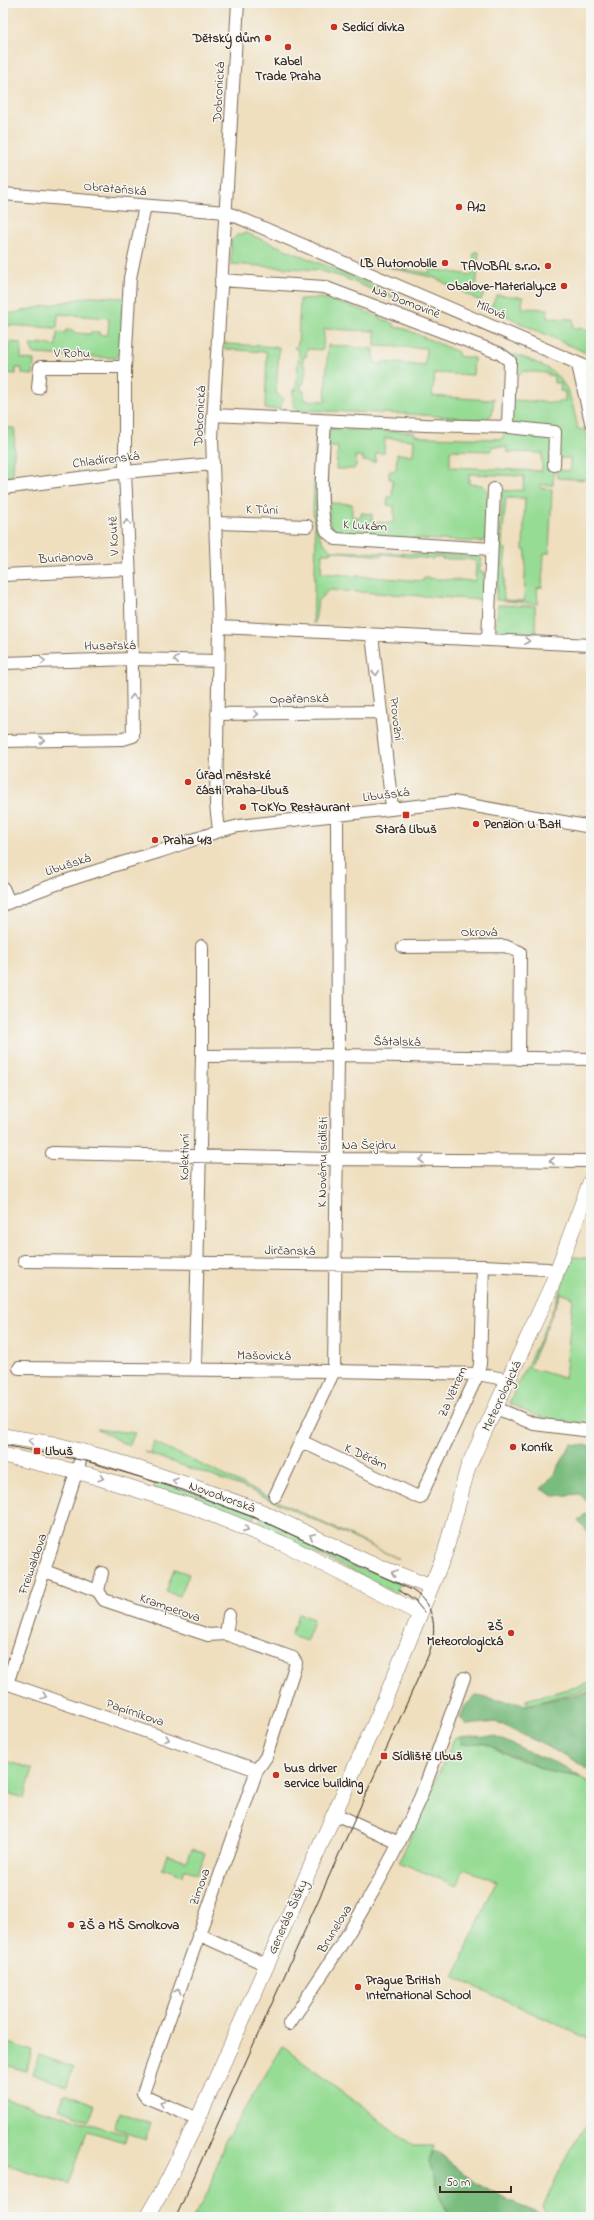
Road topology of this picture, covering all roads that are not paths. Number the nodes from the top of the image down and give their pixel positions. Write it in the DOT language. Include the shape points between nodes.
graph roads {
  1 [pos="238,3"];
  2 [pos="3,194"];
  3 [pos="145,206"];
  4 [pos="226,212"];
  5 [pos="222,280"];
  6 [pos="578,365"];
  7 [pos="125,367"];
  8 [pos="591,369"];
  9 [pos="38,388"];
  10 [pos="214,415"];
  11 [pos="325,421"];
  12 [pos="591,422"];
  13 [pos="508,427"];
  14 [pos="212,464"];
  15 [pos="554,465"];
  16 [pos="125,472"];
  17 [pos="3,488"];
  18 [pos="494,489"];
  19 [pos="217,523"];
  20 [pos="307,526"];
  21 [pos="491,549"];
  22 [pos="129,569"];
  23 [pos="3,575"];
  24 [pos="219,627"];
  25 [pos="372,635"];
  26 [pos="488,640"];
  27 [pos="591,645"];
  28 [pos="132,659"];
  29 [pos="218,661"];
  30 [pos="3,663"];
  31 [pos="380,712"];
  32 [pos="217,714"];
  33 [pos="3,741"];
  34 [pos="392,807"];
  35 [pos="337,815"];
  36 [pos="591,827"];
  37 [pos="218,830"];
  38 [pos="3,888"];
  39 [pos="6,903"];
  40 [pos="202,946"];
  41 [pos="403,947"];
  42 [pos="338,1055"];
  43 [pos="202,1056"];
  44 [pos="519,1059"];
  45 [pos="591,1059"];
  46 [pos="52,1153"];
  47 [pos="199,1156"];
  48 [pos="336,1159"];
  49 [pos="591,1161"];
  50 [pos="591,1180"];
  51 [pos="24,1261"];
  52 [pos="197,1264"];
  53 [pos="335,1266"];
  54 [pos="483,1266"];
  55 [pos="556,1272"];
  56 [pos="19,1368"];
  57 [pos="195,1368"];
  58 [pos="334,1371"];
  59 [pos="478,1374"];
  60 [pos="509,1380"];
  61 [pos="496,1408"];
  62 [pos="591,1431"];
  63 [pos="3,1436"];
  64 [pos="301,1442"];
  65 [pos="83,1452"];
  66 [pos="3,1455"];
  67 [pos="77,1472"];
  68 [pos="275,1496"];
  69 [pos="420,1498"];
  70 [pos="45,1571"];
  71 [pos="102,1573"];
  72 [pos="431,1587"];
  73 [pos="98,1591"];
  74 [pos="419,1613"];
  75 [pos="229,1615"];
  76 [pos="226,1634"];
  77 [pos="293,1658"];
  78 [pos="464,1678"];
  79 [pos="5,1683"];
  80 [pos="257,1770"];
  81 [pos="335,1814"];
  82 [pos="398,1843"];
  83 [pos="198,1934"];
  84 [pos="267,1964"];
  85 [pos="289,2024"];
  86 [pos="198,2119"];
  87 [pos="147,2217"];
  1 -- 4 [label="street, Dobronická"];
  2 -- 3 [label="street, Obrataňská"];
  3 -- 4 [label="street, Obrataňská"];
  3 -- 7 [label="street, V Koutě" via="130,278"];
  4 -- 5 [label="street, Dobronická"];
  4 -- 6 [label="street, Mílová"];
  5 -- 10 [label="street, Dobronická"];
  5 -- 13 [label="street, Na Domovině" via="324,287 499,353 510,361"];
  6 -- 8 [label="street, Mílová"];
  6 -- 12 [label="street"];
  7 -- 9 [label="street, V Rohu" via="40,367"];
  7 -- 16 [label="street, V Koutě"];
  10 -- 11 [label="street"];
  10 -- 14 [label="street, Dobronická"];
  11 -- 13 [label="street"];
  11 -- 21 [label="street, K Lukám" via="322,505 327,533 336,538"];
  13 -- 15 [label="street" via="555,432"];
  14 -- 16 [label="street, Chladírenská"];
  14 -- 19 [label="street, Dobronická"];
  16 -- 17 [label="street, Chladírenská"];
  22 -- 16 [label="street, V Koutě, one-way"];
  18 -- 21 [label="street"];
  19 -- 20 [label="street, K Tůni"];
  19 -- 24 [label="street, Dobronická"];
  21 -- 26 [label="street"];
  22 -- 23 [label="street, Burianova"];
  22 -- 28 [label="street, V Koutě"];
  24 -- 25 [label="street"];
  24 -- 29 [label="street, Dobronická"];
  25 -- 26 [label="street"];
  25 -- 31 [label="street, Provozní, one-way"];
  26 -- 27 [label="street, one-way"];
  29 -- 28 [label="street, Husařská, one-way"];
  30 -- 28 [label="street, Husařská, one-way"];
  33 -- 28 [label="street, V Koutě, one-way" via="123,739 133,736"];
  29 -- 32 [label="street, Dobronická"];
  32 -- 31 [label="street, Opařanská, one-way"];
  31 -- 34 [label="street, Provozní"];
  32 -- 37 [label="street, Dobronická"];
  34 -- 35 [label="street, Libušská"];
  34 -- 36 [label="street, Libušská" via="453,802"];
  35 -- 37 [label="street, Libušská"];
  35 -- 42 [label="street, K Novému sídlišti"];
  37 -- 39 [label="street, Libušská"];
  38 -- 39 [label="street"];
  40 -- 43 [label="street, Kolektivní"];
  41 -- 44 [label="street, Okrová" via="505,946 520,952"];
  42 -- 43 [label="street, Šátalská"];
  42 -- 44 [label="street, Šátalská"];
  42 -- 48 [label="street, K Novému sídlišti"];
  43 -- 47 [label="street, Kolektivní"];
  44 -- 45 [label="street, Šátalská"];
  46 -- 47 [label="street, Na Šejdru"];
  47 -- 48 [label="street, Na Šejdru"];
  47 -- 52 [label="street, Kolektivní"];
  49 -- 48 [label="street, Na Šejdru, one-way"];
  48 -- 53 [label="street, K Novému sídlišti"];
  50 -- 55 [label="main road, Meteorologická"];
  51 -- 52 [label="street, Jirčanská"];
  52 -- 53 [label="street, Jirčanská"];
  52 -- 57 [label="street, Kolektivní"];
  53 -- 54 [label="street, Jirčanská"];
  53 -- 58 [label="street, K Novému sídlišti"];
  54 -- 55 [label="street, Jirčanská" via="548,1269"];
  54 -- 59 [label="street, Za Větrem"];
  55 -- 60 [label="main road, Meteorologická"];
  56 -- 57 [label="street, Mašovická"];
  57 -- 58 [label="street, Mašovická"];
  58 -- 59 [label="street, Mašovická"];
  58 -- 64 [label="street, K Novému sídlišti"];
  59 -- 60 [label="street, Mašovická"];
  59 -- 69 [label="street, Za Větrem"];
  60 -- 61 [label="main road, Meteorologická"];
  61 -- 62 [label="street" via="534,1424"];
  61 -- 72 [label="main road, Meteorologická" via="466,1472 451,1536"];
  65 -- 63 [label="main road, Novodvorská, one-way"];
  64 -- 68 [label="street, K Novému sídlišti"];
  64 -- 69 [label="street, K Děrám"];
  65 -- 67 [label="street, Freiwaldova"];
  72 -- 65 [label="main road, Novodvorská, one-way" via="369,1563 260,1511 124,1463"];
  66 -- 67 [label="main road, Novodvorská"];
  67 -- 70 [label="street, Freiwaldova"];
  67 -- 74 [label="main road, Novodvorská, one-way" via="196,1508 284,1544"];
  70 -- 73 [label="street, Kramperova"];
  70 -- 79 [label="street, Freiwaldova"];
  71 -- 73 [label="street"];
  72 -- 74 [label="main road, Meteorologická"];
  73 -- 76 [label="street, Kramperova" via="104,1600 208,1636"];
  74 -- 81 [label="main road, Generála Šišky"];
  75 -- 76 [label="street"];
  76 -- 77 [label="street, Kramperova"];
  77 -- 80 [label="street, Zimova" via="296,1663 289,1687 266,1756"];
  78 -- 82 [label="street, Brunelova" via="426,1782"];
  79 -- 80 [label="street, Papírníkova, one-way"];
  80 -- 83 [label="street, Zimova"];
  81 -- 82 [label="street"];
  81 -- 84 [label="main road, Generála Šišky"];
  82 -- 85 [label="street, Brunelova" via="354,1927"];
  83 -- 84 [label="street"];
  86 -- 83 [label="street, Zimova, one-way" via="146,2097 143,2093"];
  84 -- 86 [label="main road, Generála Šišky"];
  86 -- 87 [label="main road, Generála Šišky"];
}
